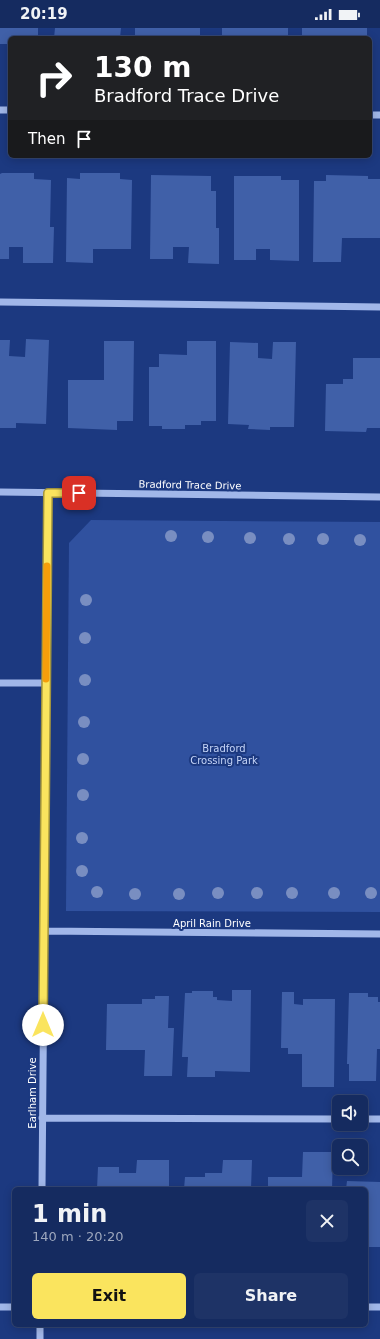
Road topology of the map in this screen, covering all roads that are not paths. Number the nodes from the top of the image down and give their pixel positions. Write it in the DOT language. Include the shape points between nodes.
graph roads {
  1 [pos="0,302"];
  2 [pos="380,307"];
  3 [pos="0,492"];
  4 [pos="48,493"];
  5 [pos="380,497"];
  6 [pos="0,682"];
  7 [pos="46,683"];
  8 [pos="44,931"];
  9 [pos="380,934"];
  10 [pos="42,1118"];
  11 [pos="332,1119"];
  12 [pos="368,1119"];
  13 [pos="380,1119"];
  14 [pos="42,1187"];
  15 [pos="0,1306"];
  16 [pos="12,1306"];
  17 [pos="368,1307"];
  18 [pos="380,1307"];
  19 [pos="40,1327"];
  20 [pos="40,1339"];
  1 -- 2 [label="street"];
  3 -- 4 [label="street, Bradford Trace Drive"];
  4 -- 5 [label="street, Bradford Trace Drive"];
  4 -- 7 [label="street, Earlham Drive"];
  6 -- 7 [label="street"];
  7 -- 8 [label="street, Earlham Drive"];
  8 -- 9 [label="street, April Rain Drive"];
  8 -- 10 [label="street, Earlham Drive"];
  10 -- 11 [label="street"];
  10 -- 14 [label="street, Earlham Drive"];
  12 -- 13 [label="street"];
  15 -- 16 [label="street"];
  17 -- 18 [label="street"];
  19 -- 20 [label="street"];
}
